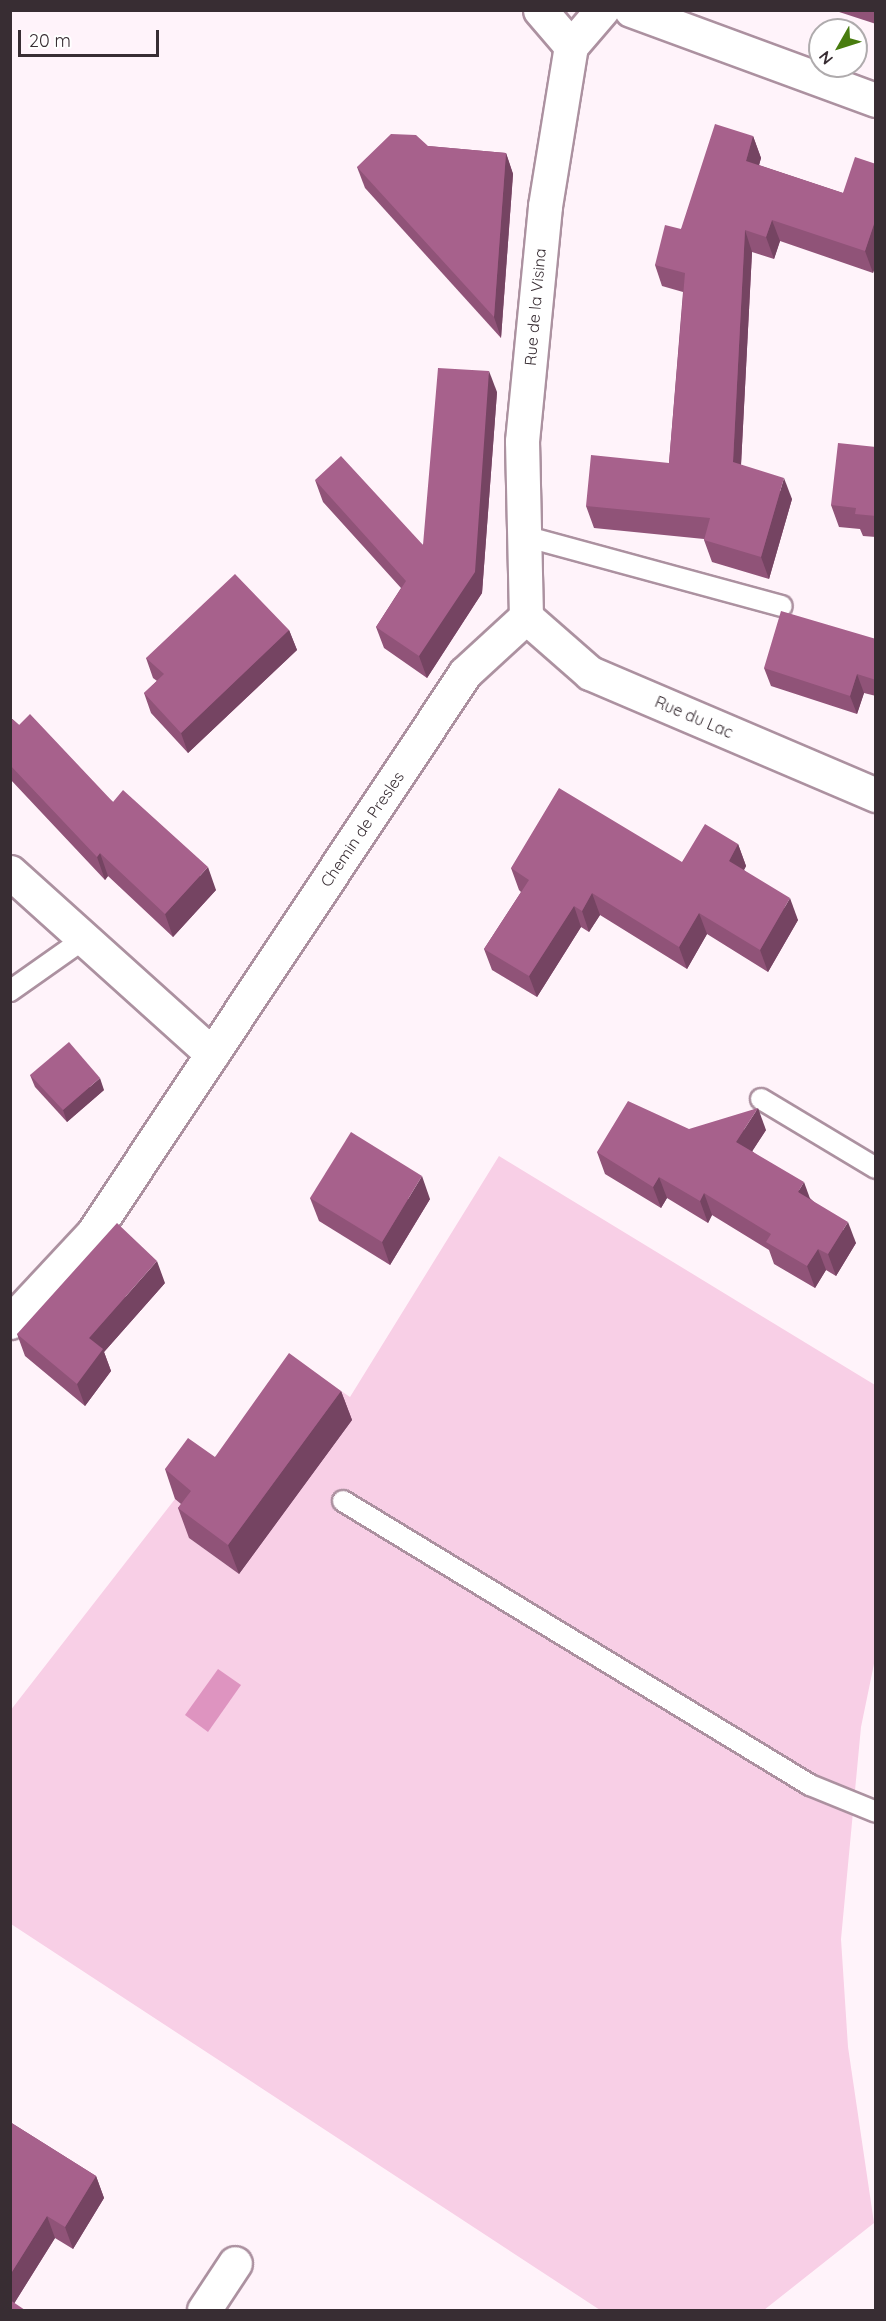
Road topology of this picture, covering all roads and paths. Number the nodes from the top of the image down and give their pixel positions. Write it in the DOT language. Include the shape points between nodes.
graph roads {
  1 [pos="540,10"];
  2 [pos="602,10"];
  3 [pos="631,10"];
  4 [pos="571,46"];
  5 [pos="876,100"];
  6 [pos="524,536"];
  7 [pos="782,606"];
  8 [pos="526,617"];
  9 [pos="876,795"];
  10 [pos="10,872"];
  11 [pos="84,938"];
  12 [pos="10,991"];
  13 [pos="212,1054"];
  14 [pos="761,1099"];
  15 [pos="876,1168"];
  16 [pos="10,1323"];
  17 [pos="343,1501"];
  18 [pos="876,1812"];
  19 [pos="235,2263"];
  20 [pos="204,2310"];
  1 -- 4 [label="street"];
  2 -- 4 [label="street"];
  3 -- 5 [label="street"];
  4 -- 6 [label="street, Rue de la Visina" via="540,253 522,441"];
  6 -- 7 [label="lane" via="589,549"];
  6 -- 8 [label="street, Rue de la Visina"];
  8 -- 9 [label="street, Rue du Lac" via="590,673"];
  8 -- 13 [label="street, Chemin de Presles" via="465,673"];
  10 -- 11 [label="street"];
  11 -- 12 [label="lane"];
  11 -- 13 [label="street"];
  13 -- 16 [label="street, Chemin de Presles" via="93,1233"];
  14 -- 15 [label="lane"];
  17 -- 18 [label="lane" via="810,1785"];
  19 -- 20 [label="street"];
}
